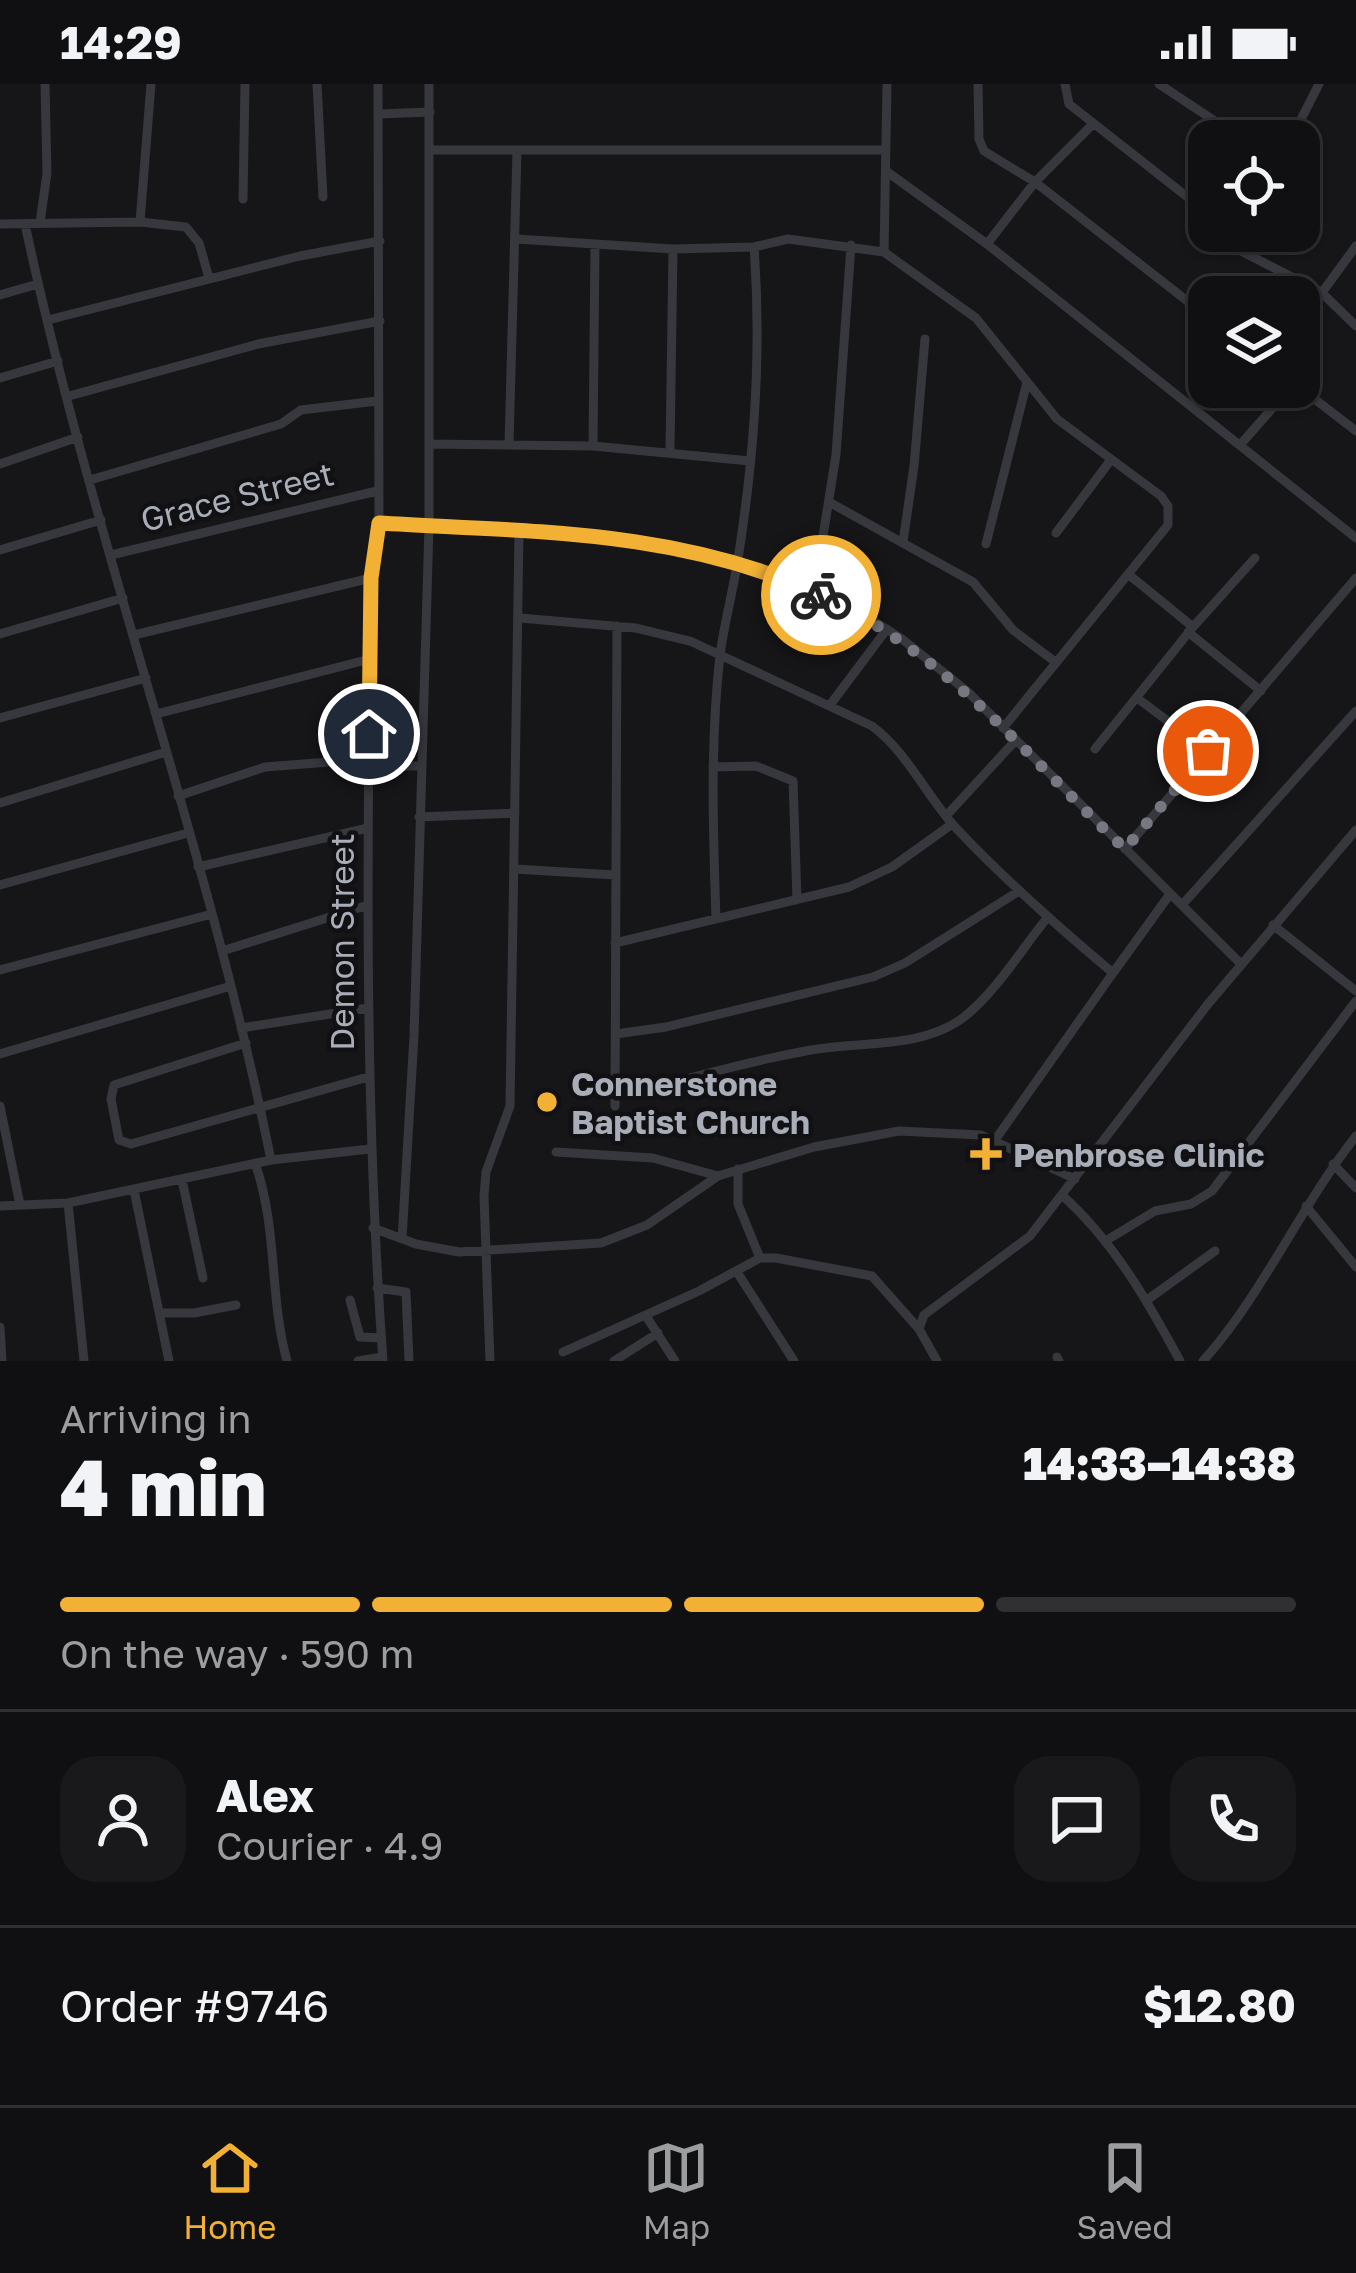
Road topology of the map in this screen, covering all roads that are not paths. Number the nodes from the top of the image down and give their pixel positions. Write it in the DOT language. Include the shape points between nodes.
graph roads {
  1 [pos="45,84"];
  2 [pos="151,84"];
  3 [pos="245,84"];
  4 [pos="317,84"];
  5 [pos="378,84"];
  6 [pos="429,84"];
  7 [pos="887,84"];
  8 [pos="978,84"];
  9 [pos="1065,84"];
  10 [pos="1159,84"];
  11 [pos="1317,85"];
  12 [pos="430,112"];
  13 [pos="379,114"];
  14 [pos="1213,120"];
  15 [pos="1300,120"];
  16 [pos="1093,124"];
  17 [pos="430,149"];
  18 [pos="886,150"];
  19 [pos="517,152"];
  20 [pos="886,171"];
  21 [pos="1035,182"];
  22 [pos="323,197"];
  23 [pos="1188,198"];
  24 [pos="243,199"];
  25 [pos="140,221"];
  26 [pos="0,224"];
  27 [pos="25,224"];
  28 [pos="40,224"];
  29 [pos="517,239"];
  30 [pos="380,241"];
  31 [pos="987,244"];
  32 [pos="851,245"];
  33 [pos="595,246"];
  34 [pos="1356,246"];
  35 [pos="754,247"];
  36 [pos="674,249"];
  37 [pos="884,252"];
  38 [pos="1243,252"];
  39 [pos="209,278"];
  40 [pos="38,284"];
  41 [pos="1321,292"];
  42 [pos="0,295"];
  43 [pos="1188,302"];
  44 [pos="48,320"];
  45 [pos="380,321"];
  46 [pos="1356,326"];
  47 [pos="925,339"];
  48 [pos="58,361"];
  49 [pos="0,378"];
  50 [pos="1027,382"];
  51 [pos="69,396"];
  52 [pos="377,401"];
  53 [pos="1320,405"];
  54 [pos="1275,408"];
  55 [pos="1356,431"];
  56 [pos="78,437"];
  57 [pos="430,444"];
  58 [pos="508,444"];
  59 [pos="593,446"];
  60 [pos="1240,446"];
  61 [pos="670,451"];
  62 [pos="750,461"];
  63 [pos="1110,461"];
  64 [pos="0,464"];
  65 [pos="90,480"];
  66 [pos="377,491"];
  67 [pos="829,502"];
  68 [pos="101,520"];
  69 [pos="379,523"];
  70 [pos="429,526"];
  71 [pos="519,532"];
  72 [pos="1056,533"];
  73 [pos="1356,538"];
  74 [pos="903,542"];
  75 [pos="986,544"];
  76 [pos="0,550"];
  77 [pos="111,555"];
  78 [pos="1255,558"];
  79 [pos="737,563"];
  80 [pos="1128,574"];
  81 [pos="371,578"];
  82 [pos="1356,578"];
  83 [pos="814,592"];
  84 [pos="123,598"];
  85 [pos="520,618"];
  86 [pos="617,626"];
  87 [pos="887,629"];
  88 [pos="1190,629"];
  89 [pos="0,634"];
  90 [pos="134,634"];
  91 [pos="720,653"];
  92 [pos="370,659"];
  93 [pos="1054,662"];
  94 [pos="146,679"];
  95 [pos="1261,691"];
  96 [pos="1136,698"];
  97 [pos="830,705"];
  98 [pos="1356,711"];
  99 [pos="156,714"];
  100 [pos="0,718"];
  101 [pos="1004,728"];
  102 [pos="1015,741"];
  103 [pos="1095,748"];
  104 [pos="1208,751"];
  105 [pos="166,752"];
  106 [pos="368,762"];
  107 [pos="421,766"];
  108 [pos="713,767"];
  109 [pos="178,796"];
  110 [pos="0,803"];
  111 [pos="515,813"];
  112 [pos="419,817"];
  113 [pos="949,820"];
  114 [pos="368,828"];
  115 [pos="1356,830"];
  116 [pos="188,832"];
  117 [pos="1125,849"];
  118 [pos="198,867"];
  119 [pos="515,869"];
  120 [pos="615,875"];
  121 [pos="0,885"];
  122 [pos="1019,891"];
  123 [pos="1170,894"];
  124 [pos="796,900"];
  125 [pos="368,905"];
  126 [pos="1182,905"];
  127 [pos="212,914"];
  128 [pos="1047,918"];
  129 [pos="716,919"];
  130 [pos="1273,926"];
  131 [pos="615,943"];
  132 [pos="222,951"];
  133 [pos="1241,964"];
  134 [pos="0,970"];
  135 [pos="1113,973"];
  136 [pos="231,986"];
  137 [pos="1356,991"];
  138 [pos="1356,1000"];
  139 [pos="368,1008"];
  140 [pos="241,1028"];
  141 [pos="616,1034"];
  142 [pos="246,1043"];
  143 [pos="0,1054"];
  144 [pos="368,1077"];
  145 [pos="648,1090"];
  146 [pos="0,1106"];
  147 [pos="615,1106"];
  148 [pos="260,1108"];
  149 [pos="1356,1136"];
  150 [pos="995,1140"];
  151 [pos="370,1149"];
  152 [pos="556,1152"];
  153 [pos="271,1160"];
  154 [pos="256,1162"];
  155 [pos="1334,1164"];
  156 [pos="738,1169"];
  157 [pos="718,1176"];
  158 [pos="1075,1179"];
  159 [pos="182,1180"];
  160 [pos="1356,1188"];
  161 [pos="134,1190"];
  162 [pos="1062,1195"];
  163 [pos="68,1203"];
  164 [pos="20,1205"];
  165 [pos="0,1206"];
  166 [pos="1306,1206"];
  167 [pos="373,1228"];
  168 [pos="402,1239"];
  169 [pos="1107,1240"];
  170 [pos="486,1250"];
  171 [pos="1215,1252"];
  172 [pos="760,1258"];
  173 [pos="1356,1267"];
  174 [pos="737,1272"];
  175 [pos="203,1278"];
  176 [pos="376,1288"];
  177 [pos="350,1300"];
  178 [pos="1147,1300"];
  179 [pos="236,1305"];
  180 [pos="160,1313"];
  181 [pos="646,1316"];
  182 [pos="0,1327"];
  183 [pos="919,1329"];
  184 [pos="658,1334"];
  185 [pos="381,1338"];
  186 [pos="563,1352"];
  187 [pos="382,1359"];
  188 [pos="2,1361"];
  189 [pos="84,1361"];
  190 [pos="169,1361"];
  191 [pos="287,1361"];
  192 [pos="358,1361"];
  193 [pos="410,1361"];
  194 [pos="490,1361"];
  195 [pos="614,1361"];
  196 [pos="675,1361"];
  197 [pos="794,1361"];
  198 [pos="937,1361"];
  199 [pos="1180,1361"];
  200 [pos="1203,1361"];
  1 -- 28 [label="street"];
  2 -- 25 [label="street"];
  3 -- 24 [label="street"];
  4 -- 22 [label="street"];
  5 -- 13 [label="street, Demon Street"];
  6 -- 12 [label="street"];
  7 -- 18 [label="street"];
  8 -- 21 [label="street" via="980,145"];
  9 -- 16 [label="street" via="1069,104"];
  10 -- 14 [label="street"];
  11 -- 15 [label="street"];
  12 -- 13 [label="street"];
  12 -- 17 [label="street"];
  13 -- 30 [label="street, Demon Street"];
  16 -- 21 [label="street"];
  16 -- 23 [label="street"];
  17 -- 19 [label="street"];
  17 -- 57 [label="street"];
  18 -- 19 [label="street"];
  18 -- 20 [label="street"];
  19 -- 29 [label="street"];
  20 -- 31 [label="street"];
  20 -- 37 [label="street"];
  21 -- 31 [label="street"];
  21 -- 43 [label="street"];
  25 -- 28 [label="street"];
  25 -- 39 [label="street" via="186,227"];
  26 -- 27 [label="street"];
  27 -- 28 [label="street"];
  27 -- 40 [label="street"];
  29 -- 33 [label="street"];
  29 -- 58 [label="street"];
  30 -- 39 [label="street"];
  30 -- 45 [label="street, Demon Street"];
  31 -- 60 [label="street"];
  32 -- 35 [label="street" via="788,239"];
  32 -- 37 [label="street"];
  32 -- 67 [label="street"];
  33 -- 36 [label="street"];
  33 -- 59 [label="street"];
  34 -- 41 [label="street"];
  35 -- 36 [label="street"];
  35 -- 62 [label="street"];
  36 -- 61 [label="street"];
  37 -- 50 [label="street" via="976,318"];
  38 -- 41 [label="street"];
  39 -- 44 [label="street"];
  40 -- 42 [label="street"];
  40 -- 44 [label="street"];
  41 -- 46 [label="street"];
  44 -- 48 [label="street"];
  45 -- 51 [label="street" via="258,344"];
  45 -- 52 [label="street, Demon Street"];
  47 -- 74 [label="street"];
  48 -- 49 [label="street"];
  48 -- 51 [label="street"];
  50 -- 63 [label="street" via="1057,419"];
  50 -- 75 [label="street"];
  51 -- 56 [label="street"];
  52 -- 65 [label="street" via="301,410 281,424"];
  52 -- 66 [label="street, Demon Street"];
  53 -- 55 [label="street"];
  54 -- 60 [label="street"];
  56 -- 64 [label="street"];
  56 -- 65 [label="street"];
  57 -- 58 [label="street"];
  57 -- 70 [label="street"];
  58 -- 59 [label="street"];
  59 -- 61 [label="street"];
  60 -- 73 [label="street"];
  61 -- 62 [label="street"];
  62 -- 79 [label="street"];
  63 -- 72 [label="street"];
  63 -- 80 [label="street" via="1168,506 1168,526"];
  65 -- 68 [label="street"];
  66 -- 69 [label="street, Demon Street"];
  66 -- 77 [label="street, Grace Street"];
  67 -- 74 [label="street"];
  67 -- 83 [label="street"];
  68 -- 76 [label="street"];
  68 -- 77 [label="street"];
  69 -- 70 [label="street"];
  69 -- 81 [label="street, Demon Street"];
  70 -- 71 [label="street"];
  70 -- 107 [label="street"];
  71 -- 79 [label="street" via="646,541"];
  71 -- 85 [label="street"];
  74 -- 93 [label="street" via="973,582 1013,630"];
  77 -- 84 [label="street"];
  78 -- 88 [label="street"];
  79 -- 83 [label="street"];
  79 -- 91 [label="street"];
  80 -- 88 [label="street"];
  80 -- 93 [label="street"];
  81 -- 90 [label="street"];
  81 -- 92 [label="street, Demon Street"];
  82 -- 95 [label="street"];
  83 -- 87 [label="street"];
  84 -- 89 [label="street"];
  84 -- 90 [label="street"];
  85 -- 86 [label="street"];
  85 -- 111 [label="street"];
  86 -- 91 [label="street"];
  86 -- 120 [label="street"];
  87 -- 97 [label="street"];
  87 -- 101 [label="street"];
  88 -- 95 [label="street"];
  88 -- 96 [label="street"];
  90 -- 94 [label="street"];
  91 -- 97 [label="street"];
  91 -- 108 [label="street"];
  92 -- 99 [label="street"];
  92 -- 106 [label="street, Demon Street"];
  93 -- 101 [label="street"];
  94 -- 99 [label="street"];
  94 -- 100 [label="street"];
  95 -- 104 [label="street"];
  96 -- 103 [label="street"];
  96 -- 104 [label="street"];
  97 -- 113 [label="street" via="884,734"];
  98 -- 126 [label="street"];
  99 -- 105 [label="street"];
  101 -- 102 [label="street"];
  102 -- 113 [label="street"];
  102 -- 117 [label="street"];
  104 -- 117 [label="street"];
  105 -- 109 [label="street"];
  105 -- 110 [label="street"];
  106 -- 107 [label="street"];
  106 -- 109 [label="street" via="265,767"];
  106 -- 114 [label="street, Demon Street"];
  107 -- 112 [label="street"];
  108 -- 124 [label="street" via="756,766 793,781"];
  108 -- 129 [label="street"];
  109 -- 116 [label="street"];
  111 -- 112 [label="street"];
  111 -- 119 [label="street"];
  112 -- 168 [label="street"];
  113 -- 122 [label="street"];
  113 -- 124 [label="street" via="873,877"];
  114 -- 118 [label="street"];
  114 -- 125 [label="street, Demon Street"];
  115 -- 130 [label="street"];
  116 -- 118 [label="street"];
  116 -- 121 [label="street"];
  117 -- 123 [label="street"];
  118 -- 127 [label="street"];
  119 -- 120 [label="street"];
  119 -- 170 [label="street" via="510,1106 486,1172"];
  120 -- 131 [label="street"];
  122 -- 128 [label="street"];
  122 -- 141 [label="street" via="873,977"];
  123 -- 126 [label="street"];
  123 -- 135 [label="street"];
  124 -- 129 [label="street"];
  125 -- 132 [label="street"];
  125 -- 139 [label="street, Demon Street"];
  126 -- 133 [label="street"];
  127 -- 132 [label="street"];
  127 -- 134 [label="street"];
  128 -- 135 [label="street"];
  128 -- 145 [label="street" via="965,1017 946,1028"];
  129 -- 131 [label="street"];
  130 -- 133 [label="street"];
  130 -- 137 [label="street"];
  131 -- 141 [label="street"];
  132 -- 136 [label="street"];
  133 -- 158 [label="street"];
  135 -- 150 [label="street"];
  136 -- 140 [label="street"];
  136 -- 143 [label="street"];
  138 -- 169 [label="street" via="1212,1191"];
  139 -- 140 [label="street"];
  139 -- 144 [label="street, Demon Street"];
  140 -- 142 [label="street"];
  141 -- 147 [label="street"];
  142 -- 148 [label="street"];
  142 -- 148 [label="street" via="114,1084 119,1140 131,1144"];
  144 -- 148 [label="street"];
  144 -- 151 [label="street, Demon Street"];
  146 -- 164 [label="street"];
  148 -- 153 [label="street"];
  149 -- 155 [label="street"];
  150 -- 156 [label="street" via="958,1132 874,1134"];
  150 -- 158 [label="street"];
  151 -- 153 [label="street"];
  151 -- 167 [label="street, Demon Street"];
  152 -- 157 [label="street" via="653,1158"];
  153 -- 154 [label="street"];
  154 -- 159 [label="street"];
  154 -- 191 [label="street" via="271,1216"];
  155 -- 160 [label="street"];
  155 -- 166 [label="street"];
  156 -- 157 [label="street"];
  156 -- 172 [label="street" via="738,1204"];
  157 -- 170 [label="street" via="619,1238"];
  158 -- 162 [label="street"];
  159 -- 161 [label="street"];
  159 -- 175 [label="street"];
  161 -- 163 [label="street"];
  161 -- 180 [label="street"];
  162 -- 169 [label="street"];
  162 -- 183 [label="street" via="1023,1243 924,1315"];
  163 -- 164 [label="street"];
  163 -- 189 [label="street"];
  164 -- 165 [label="street"];
  166 -- 173 [label="street"];
  166 -- 200 [label="street"];
  167 -- 168 [label="street"];
  167 -- 176 [label="street, Demon Street"];
  168 -- 170 [label="street"];
  169 -- 178 [label="street"];
  170 -- 194 [label="street"];
  171 -- 178 [label="street"];
  172 -- 174 [label="street"];
  172 -- 183 [label="street" via="872,1276"];
  174 -- 181 [label="street"];
  174 -- 197 [label="street"];
  176 -- 185 [label="street, Demon Street"];
  176 -- 193 [label="street" via="406,1292"];
  177 -- 185 [label="street" via="360,1337"];
  178 -- 199 [label="street"];
  179 -- 180 [label="street"];
  180 -- 190 [label="street"];
  181 -- 184 [label="street"];
  181 -- 186 [label="street"];
  182 -- 188 [label="street"];
  183 -- 198 [label="street"];
  184 -- 195 [label="street"];
  184 -- 196 [label="street"];
  185 -- 187 [label="street, Demon Street"];
  187 -- 192 [label="street"];
}
